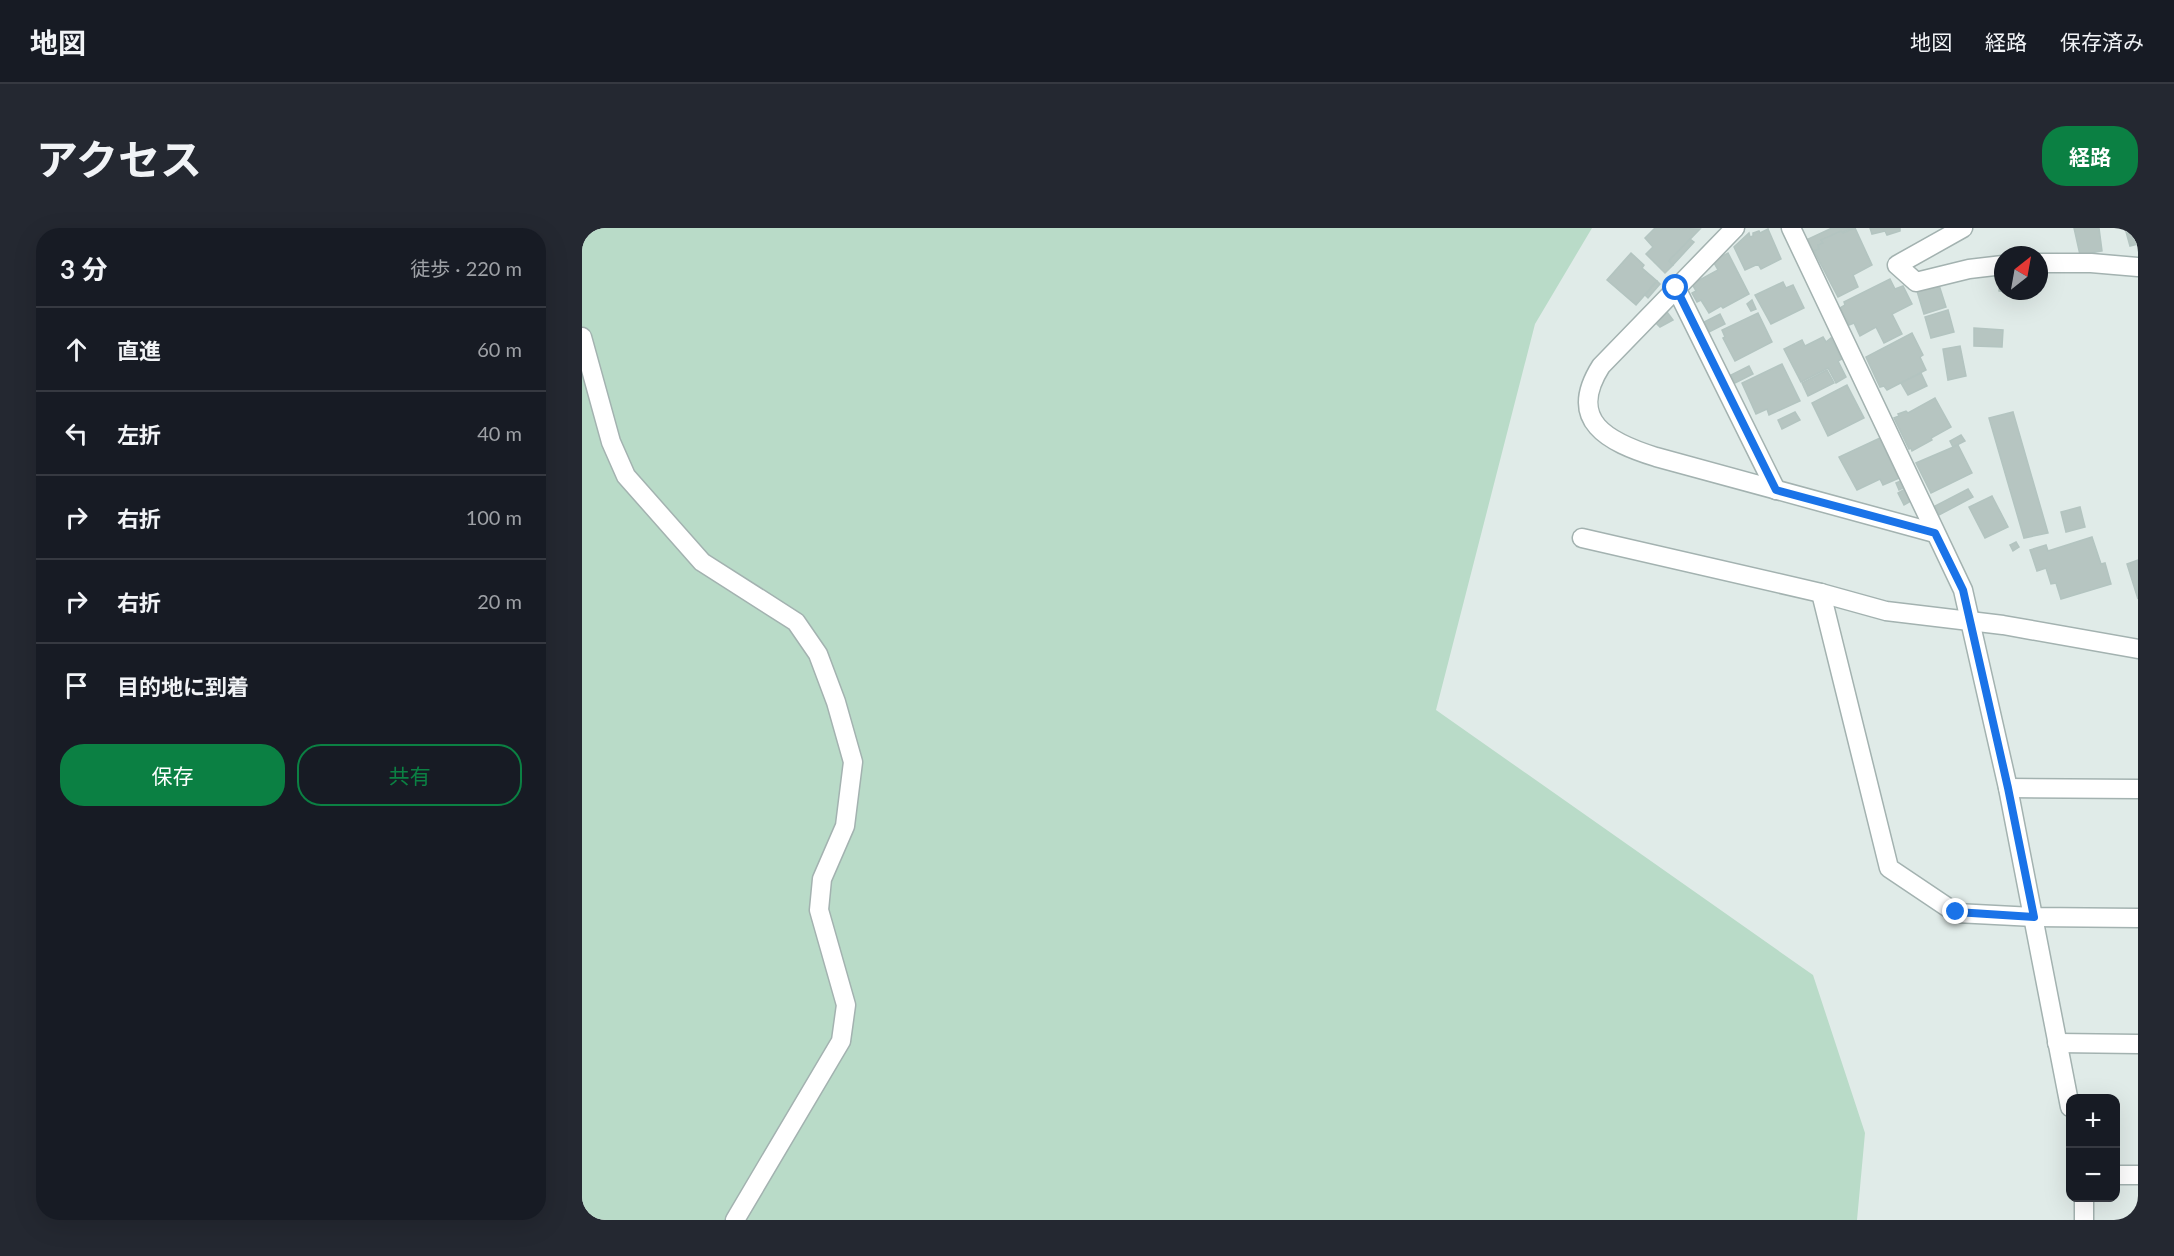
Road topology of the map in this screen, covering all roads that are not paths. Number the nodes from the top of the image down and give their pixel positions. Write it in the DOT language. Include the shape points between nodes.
graph roads {
  1 [pos="1736,228"];
  2 [pos="1791,228"];
  3 [pos="1963,228"];
  4 [pos="2048,263"];
  5 [pos="1994,266"];
  6 [pos="2138,267"];
  7 [pos="1676,288"];
  8 [pos="582,337"];
  9 [pos="1776,490"];
  10 [pos="1935,533"];
  11 [pos="1582,538"];
  12 [pos="1821,594"];
  13 [pos="1971,621"];
  14 [pos="2138,649"];
  15 [pos="2008,788"];
  16 [pos="2138,789"];
  17 [pos="2034,917"];
  18 [pos="2138,918"];
  19 [pos="2057,1043"];
  20 [pos="2138,1044"];
  21 [pos="2067,1094"];
  22 [pos="2120,1175"];
  23 [pos="2138,1175"];
  24 [pos="2084,1202"];
  25 [pos="735,1220"];
  26 [pos="2084,1220"];
  1 -- 7 [label="street"];
  2 -- 10 [label="street"];
  3 -- 5 [label="street" via="1897,265 1916,282"];
  4 -- 6 [label="street"];
  7 -- 9 [label="street"];
  7 -- 9 [label="street" via="1615,350 1593,380 1587,394 1588,410 1595,425 1629,448"];
  8 -- 25 [label="street" via="610,441 626,476 702,562 796,622 818,654 853,762 845,826 822,879 819,910 846,1005 841,1041"];
  9 -- 10 [label="street"];
  10 -- 13 [label="street" via="1963,590"];
  11 -- 12 [label="street"];
  12 -- 13 [label="street" via="1886,611"];
  12 -- 17 [label="street" via="1889,868 1956,912"];
  13 -- 14 [label="street"];
  13 -- 15 [label="street"];
  15 -- 16 [label="street"];
  15 -- 17 [label="street"];
  17 -- 18 [label="street"];
  17 -- 19 [label="street"];
  19 -- 20 [label="street"];
  19 -- 21 [label="street"];
  22 -- 23 [label="street"];
  24 -- 26 [label="street"];
}
